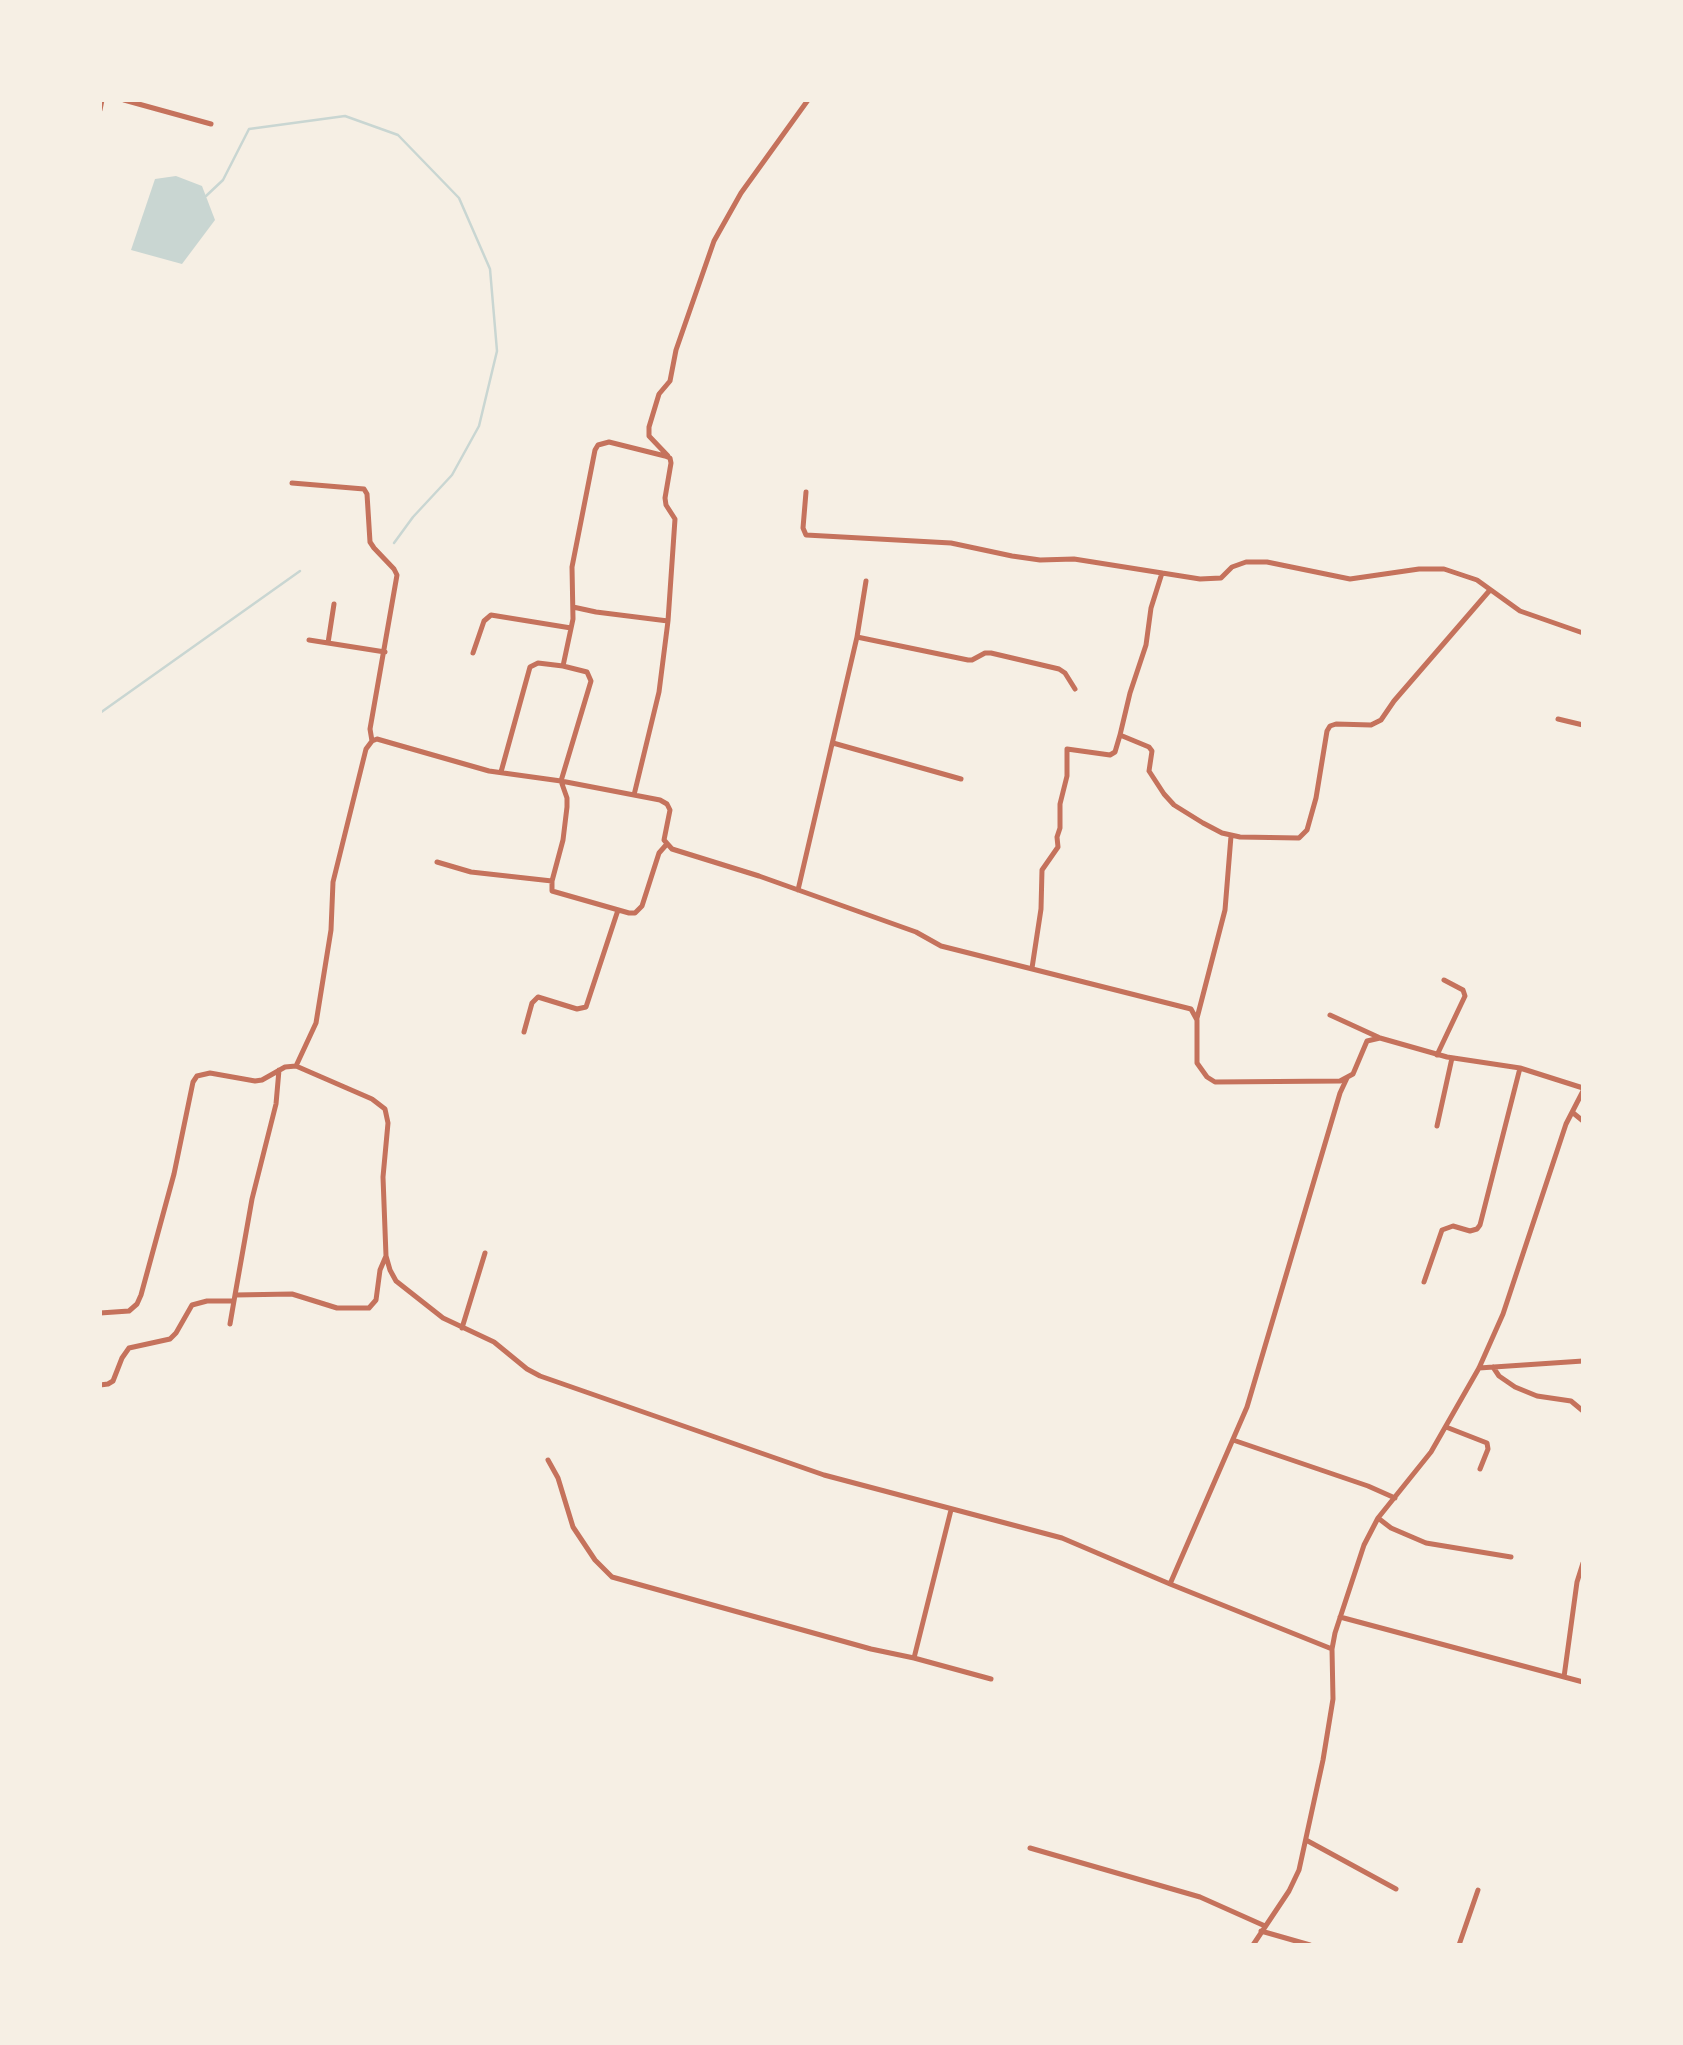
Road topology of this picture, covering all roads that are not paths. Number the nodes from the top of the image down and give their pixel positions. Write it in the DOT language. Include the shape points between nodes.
graph roads {
  1 [pos="102,100"];
  2 [pos="124,100"];
  3 [pos="808,100"];
  4 [pos="100,110"];
  5 [pos="211,124"];
  6 [pos="670,458"];
  7 [pos="292,483"];
  8 [pos="806,492"];
  9 [pos="1162,573"];
  10 [pos="866,580"];
  11 [pos="1490,590"];
  12 [pos="334,604"];
  13 [pos="573,607"];
  14 [pos="668,621"];
  15 [pos="571,628"];
  16 [pos="1583,633"];
  17 [pos="857,637"];
  18 [pos="309,640"];
  19 [pos="328,643"];
  20 [pos="385,652"];
  21 [pos="473,653"];
  22 [pos="563,666"];
  23 [pos="1075,689"];
  24 [pos="1558,719"];
  25 [pos="1583,725"];
  26 [pos="1120,735"];
  27 [pos="372,741"];
  28 [pos="833,743"];
  29 [pos="501,772"];
  30 [pos="961,779"];
  31 [pos="561,781"];
  32 [pos="634,795"];
  33 [pos="1231,836"];
  34 [pos="666,845"];
  35 [pos="437,862"];
  36 [pos="552,881"];
  37 [pos="798,890"];
  38 [pos="618,910"];
  39 [pos="1032,968"];
  40 [pos="1444,980"];
  41 [pos="1330,1015"];
  42 [pos="1197,1020"];
  43 [pos="524,1032"];
  44 [pos="1380,1038"];
  45 [pos="1437,1055"];
  46 [pos="1452,1058"];
  47 [pos="296,1066"];
  48 [pos="1520,1068"];
  49 [pos="279,1070"];
  50 [pos="1347,1078"];
  51 [pos="1583,1090"];
  52 [pos="1572,1112"];
  53 [pos="1583,1121"];
  54 [pos="1437,1126"];
  55 [pos="485,1253"];
  56 [pos="386,1256"];
  57 [pos="1424,1282"];
  58 [pos="234,1298"];
  59 [pos="100,1313"];
  60 [pos="230,1324"];
  61 [pos="462,1328"];
  62 [pos="1583,1361"];
  63 [pos="1493,1367"];
  64 [pos="1479,1368"];
  65 [pos="100,1385"];
  66 [pos="1583,1411"];
  67 [pos="1446,1427"];
  68 [pos="1233,1440"];
  69 [pos="548,1460"];
  70 [pos="1480,1469"];
  71 [pos="1395,1498"];
  72 [pos="951,1510"];
  73 [pos="1378,1518"];
  74 [pos="1511,1557"];
  75 [pos="1583,1563"];
  76 [pos="1170,1584"];
  77 [pos="1340,1617"];
  78 [pos="1332,1649"];
  79 [pos="914,1658"];
  80 [pos="1564,1677"];
  81 [pos="991,1679"];
  82 [pos="1583,1682"];
  83 [pos="1306,1840"];
  84 [pos="1030,1848"];
  85 [pos="1396,1889"];
  86 [pos="1478,1890"];
  87 [pos="1263,1929"];
  88 [pos="1253,1945"];
  89 [pos="1310,1945"];
  90 [pos="1459,1945"];
  1 -- 4 [label="street"];
  2 -- 5 [label="street"];
  3 -- 6 [label="street" via="722,225 676,350 670,381 659,394 648,432"];
  6 -- 13 [label="street" via="609,442 598,445 572,567"];
  6 -- 14 [label="street" via="666,505 675,519"];
  7 -- 20 [label="street" via="357,487 367,494 370,542 397,576"];
  8 -- 9 [label="street" via="806,535 937,541 1012,556 1074,559"];
  9 -- 11 [label="street" via="1215,579 1237,564 1267,562 1350,579 1431,568 1456,572"];
  9 -- 26 [label="street"];
  10 -- 17 [label="street"];
  11 -- 16 [label="street" via="1520,611"];
  11 -- 33 [label="street" via="1381,720 1371,725 1330,726 1304,835 1292,839"];
  12 -- 19 [label="street"];
  13 -- 14 [label="street"];
  13 -- 15 [label="street"];
  14 -- 32 [label="street" via="659,692"];
  15 -- 21 [label="street" via="491,615 484,621"];
  15 -- 22 [label="street"];
  17 -- 23 [label="street" via="968,660 991,653 1059,669"];
  17 -- 28 [label="street"];
  18 -- 19 [label="street"];
  19 -- 20 [label="street"];
  20 -- 27 [label="street" via="370,729"];
  22 -- 29 [label="street" via="538,663 530,667"];
  22 -- 31 [label="street" via="587,672 590,681"];
  24 -- 25 [label="street"];
  26 -- 33 [label="street" via="1149,747 1149,771 1174,806"];
  26 -- 39 [label="street" via="1110,755 1067,749 1058,847 1042,870"];
  27 -- 29 [label="street"];
  27 -- 47 [label="street" via="366,749 333,882 331,930 316,1023"];
  28 -- 30 [label="street"];
  28 -- 37 [label="street"];
  29 -- 31 [label="street"];
  31 -- 32 [label="street"];
  31 -- 36 [label="street" via="567,807"];
  32 -- 34 [label="street" via="667,804"];
  33 -- 42 [label="street" via="1225,910"];
  34 -- 37 [label="street"];
  34 -- 38 [label="street" via="639,911"];
  35 -- 36 [label="street" via="471,872"];
  36 -- 38 [label="street" via="556,894"];
  37 -- 39 [label="street" via="916,932 941,946"];
  38 -- 43 [label="street" via="586,1007 576,1009 538,997"];
  39 -- 42 [label="street" via="1184,1006"];
  40 -- 45 [label="street" via="1463,990 1465,996"];
  41 -- 44 [label="street"];
  42 -- 50 [label="street" via="1197,1063 1216,1082"];
  44 -- 45 [label="street"];
  44 -- 50 [label="street" via="1367,1041 1357,1068"];
  45 -- 46 [label="street"];
  46 -- 48 [label="street"];
  46 -- 54 [label="street"];
  47 -- 49 [label="street"];
  47 -- 56 [label="street" via="386,1109"];
  48 -- 51 [label="street"];
  48 -- 57 [label="street" via="1480,1225 1470,1231 1453,1226 1442,1230"];
  49 -- 58 [label="street" via="276,1104"];
  49 -- 59 [label="street" via="255,1081 210,1073 197,1076 141,1295 129,1311"];
  50 -- 68 [label="street" via="1247,1408"];
  51 -- 52 [label="street"];
  52 -- 53 [label="street"];
  52 -- 64 [label="street" via="1503,1314"];
  55 -- 61 [label="street"];
  56 -- 58 [label="street" via="376,1300 369,1308 337,1308 292,1294"];
  56 -- 61 [label="street" via="396,1281"];
  58 -- 60 [label="street"];
  58 -- 65 [label="street" via="192,1305 170,1339 129,1348 113,1381"];
  61 -- 72 [label="street" via="494,1342 540,1376 824,1475"];
  62 -- 63 [label="street"];
  63 -- 64 [label="street"];
  63 -- 66 [label="street" via="1516,1387 1537,1396 1571,1401"];
  64 -- 67 [label="street"];
  67 -- 70 [label="street" via="1487,1443"];
  67 -- 71 [label="street"];
  68 -- 71 [label="street"];
  68 -- 76 [label="street"];
  69 -- 79 [label="street" via="573,1527 612,1577"];
  71 -- 73 [label="street"];
  72 -- 76 [label="street" via="1062,1538"];
  72 -- 79 [label="street"];
  73 -- 74 [label="street" via="1426,1543"];
  73 -- 77 [label="street"];
  75 -- 80 [label="street"];
  76 -- 78 [label="street"];
  77 -- 78 [label="street"];
  77 -- 80 [label="street"];
  78 -- 83 [label="street" via="1333,1699"];
  79 -- 81 [label="street"];
  80 -- 82 [label="street"];
  83 -- 85 [label="street"];
  83 -- 87 [label="street" via="1289,1891"];
  84 -- 87 [label="street" via="1200,1898"];
  86 -- 90 [label="street"];
  87 -- 88 [label="street"];
  87 -- 89 [label="street"];
}
